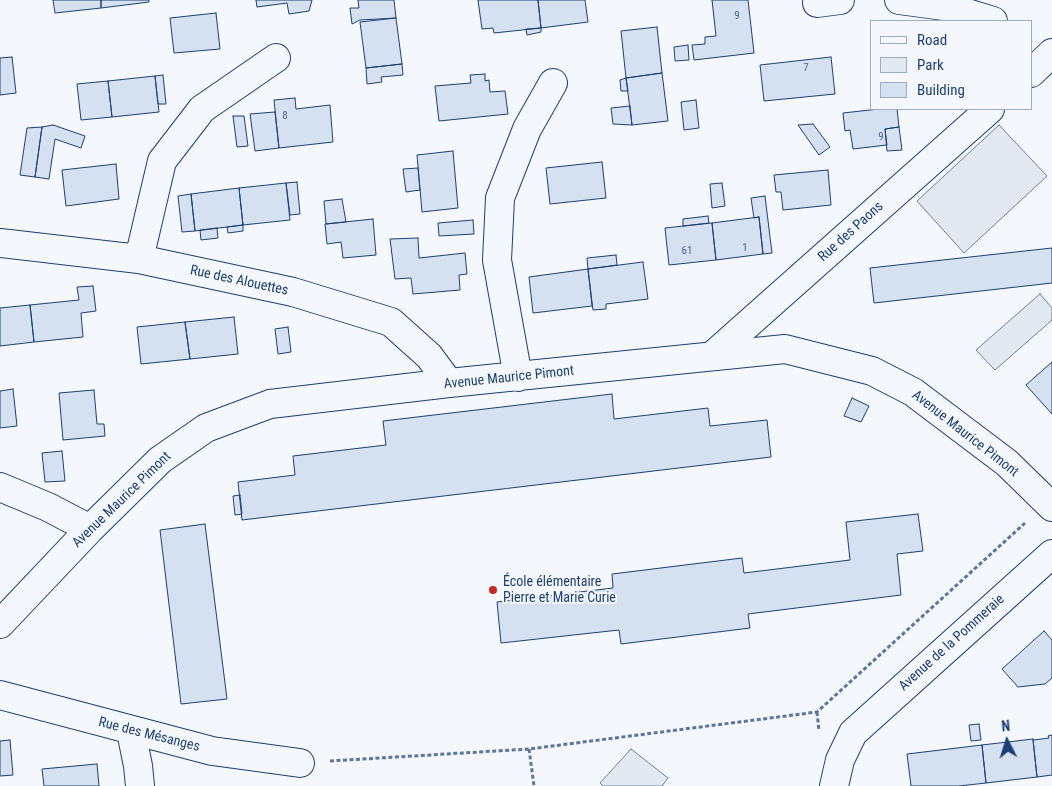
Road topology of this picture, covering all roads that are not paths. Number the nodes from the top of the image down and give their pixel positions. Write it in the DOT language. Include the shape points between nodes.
graph roads {
  1 [pos="899,0"];
  2 [pos="991,20"];
  3 [pos="276,58"];
  4 [pos="553,83"];
  5 [pos="989,110"];
  6 [pos="0,243"];
  7 [pos="139,259"];
  8 [pos="712,356"];
  9 [pos="518,377"];
  10 [pos="449,384"];
  11 [pos="0,487"];
  12 [pos="1050,505"];
  13 [pos="90,529"];
  14 [pos="1052,554"];
  15 [pos="0,624"];
  16 [pos="0,695"];
  17 [pos="131,731"];
  18 [pos="300,763"];
  19 [pos="140,786"];
  20 [pos="834,786"];
  1 -- 2 [label="street" via="944,6"];
  3 -- 7 [label="street" via="202,109 162,161"];
  4 -- 9 [label="street" via="527,129 500,198 497,260"];
  5 -- 8 [label="street, Rue des Paons"];
  6 -- 7 [label="street, Rue des Alouettes"];
  7 -- 10 [label="street, Rue des Alouettes" via="293,292 391,322 430,356"];
  8 -- 9 [label="street, Avenue Maurice Pimont"];
  8 -- 12 [label="street, Avenue Maurice Pimont" via="785,349 872,372 913,392 1007,463"];
  9 -- 10 [label="street, Avenue Maurice Pimont"];
  10 -- 13 [label="street, Avenue Maurice Pimont" via="270,404 206,428 160,460"];
  11 -- 13 [label="street"];
  13 -- 15 [label="street, Avenue Maurice Pimont"];
  14 -- 20 [label="street, Avenue de la Pommeraie" via="853,732 840,760"];
  16 -- 17 [label="street, Rue des Mésanges"];
  17 -- 18 [label="street, Rue des Mésanges" via="212,751"];
  17 -- 19 [label="street"];
}
